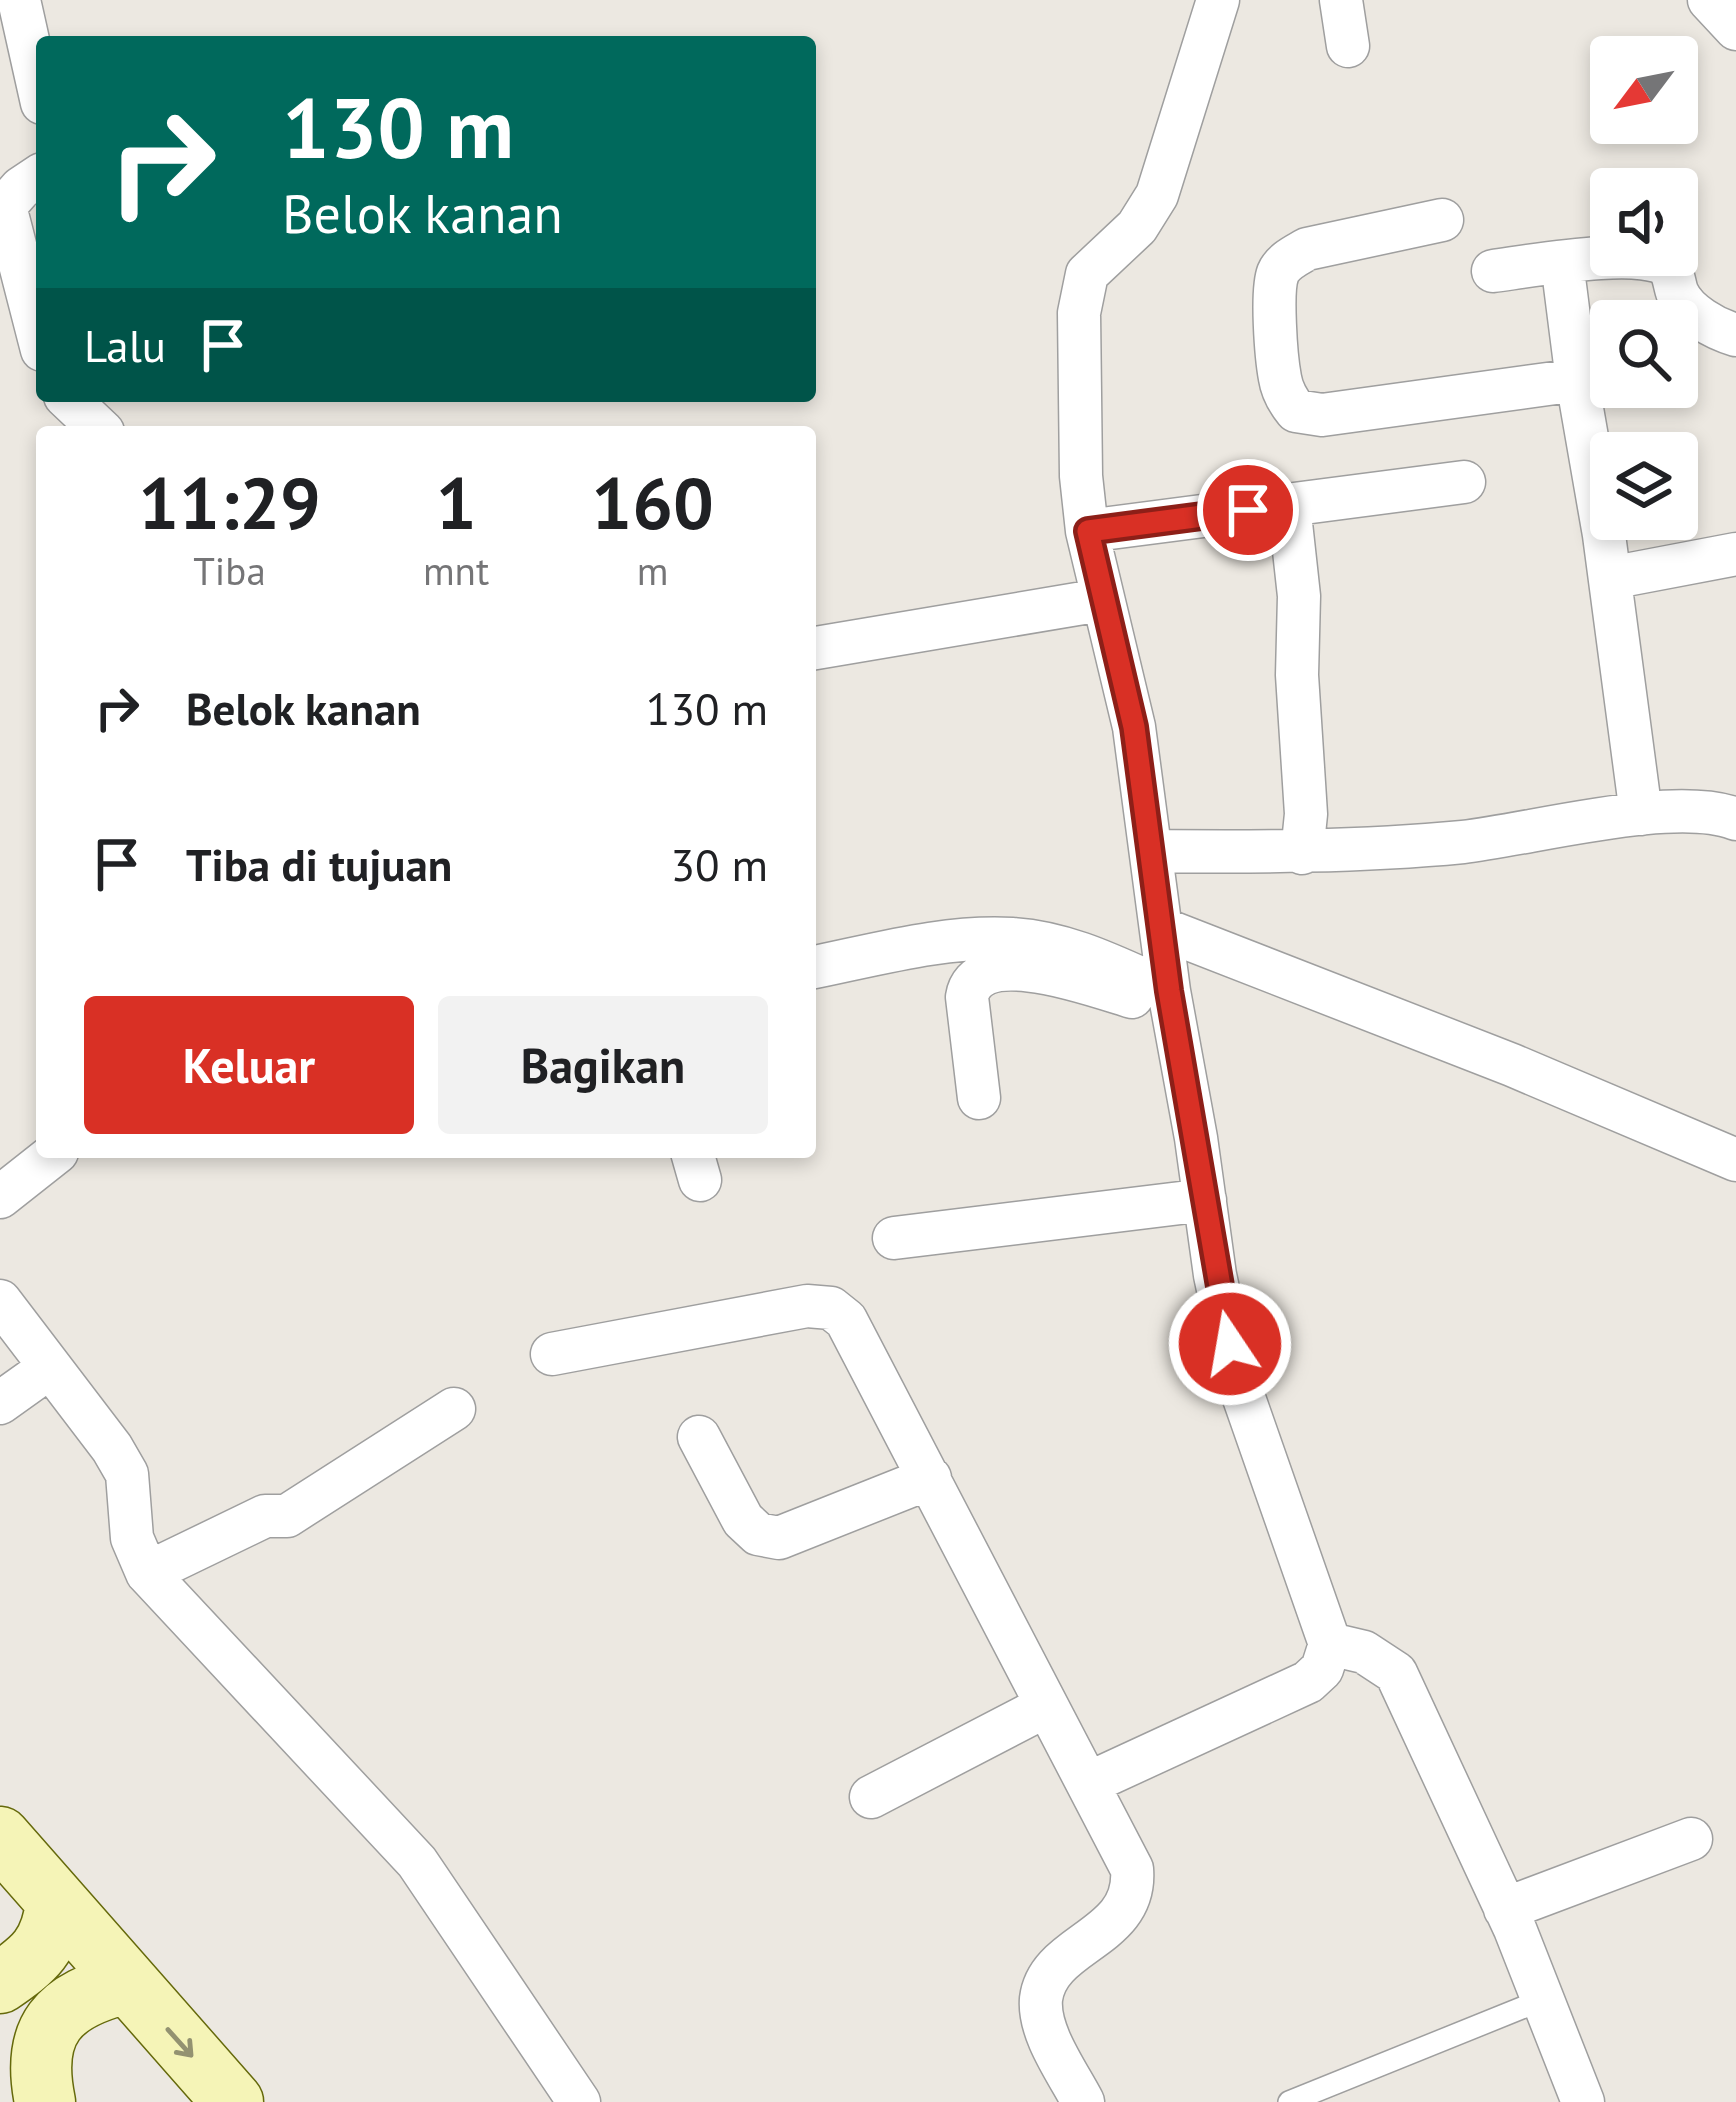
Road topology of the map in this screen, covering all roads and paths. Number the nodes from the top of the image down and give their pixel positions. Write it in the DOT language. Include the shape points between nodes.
graph roads {
  1 [pos="19,0"];
  2 [pos="1218,0"];
  3 [pos="1341,0"];
  4 [pos="1709,0"];
  5 [pos="1736,29"];
  6 [pos="1348,46"];
  7 [pos="36,76"];
  8 [pos="36,178"];
  9 [pos="1442,220"];
  10 [pos="1562,262"];
  11 [pos="1493,271"];
  12 [pos="36,327"];
  13 [pos="1736,335"];
  14 [pos="1577,380"];
  15 [pos="71,402"];
  16 [pos="97,426"];
  17 [pos="1464,482"];
  18 [pos="1289,505"];
  19 [pos="1088,531"];
  20 [pos="1736,554"];
  21 [pos="1610,578"];
  22 [pos="1101,600"];
  23 [pos="816,648"];
  24 [pos="1641,814"];
  25 [pos="1736,819"];
  26 [pos="1151,851"];
  27 [pos="1302,853"];
  28 [pos="816,967"];
  29 [pos="1167,968"];
  30 [pos="979,1098"];
  31 [pos="49,1158"];
  32 [pos="1736,1160"];
  33 [pos="0,1196"];
  34 [pos="1204,1200"];
  35 [pos="894,1238"];
  36 [pos="0,1301"];
  37 [pos="552,1354"];
  38 [pos="50,1368"];
  39 [pos="0,1403"];
  40 [pos="454,1409"];
  41 [pos="699,1436"];
  42 [pos="930,1478"];
  43 [pos="147,1573"];
  44 [pos="1330,1644"];
  45 [pos="1046,1706"];
  46 [pos="1089,1783"];
  47 [pos="871,1796"];
  48 [pos="0,1837"];
  49 [pos="1690,1839"];
  50 [pos="1505,1909"];
  51 [pos="53,1920"];
  52 [pos="0,1983"];
  53 [pos="109,1988"];
  54 [pos="1544,1999"];
  55 [pos="32,2077"];
  56 [pos="233,2102"];
  57 [pos="579,2102"];
  58 [pos="1083,2102"];
  59 [pos="1288,2102"];
  60 [pos="1583,2102"];
  1 -- 7 [label="street"];
  2 -- 19 [label="street" via="1157,194 1137,227 1095,263 1083,289"];
  3 -- 6 [label="street"];
  4 -- 5 [label="street"];
  8 -- 12 [label="street" via="5,206"];
  9 -- 14 [label="street" via="1290,258 1278,272 1286,398 1297,411 1322,415"];
  10 -- 11 [label="street"];
  10 -- 13 [label="street" via="1660,261 1671,269 1678,297"];
  10 -- 14 [label="street"];
  14 -- 21 [label="street"];
  15 -- 16 [label="street"];
  17 -- 18 [label="street"];
  18 -- 19 [label="street"];
  18 -- 27 [label="street" via="1299,596"];
  19 -- 22 [label="street"];
  20 -- 21 [label="street"];
  21 -- 24 [label="street"];
  22 -- 23 [label="street"];
  22 -- 26 [label="street" via="1134,727"];
  24 -- 25 [label="street" via="1720,812"];
  24 -- 27 [label="street" via="1465,842"];
  26 -- 27 [label="street"];
  26 -- 29 [label="street"];
  28 -- 29 [label="street" via="1014,939"];
  29 -- 30 [label="street" via="1009,967 978,974 968,997"];
  29 -- 32 [label="street" via="1512,1065"];
  29 -- 34 [label="street"];
  31 -- 33 [label="street"];
  34 -- 35 [label="street"];
  34 -- 44 [label="street" via="1237,1378"];
  36 -- 38 [label="street"];
  37 -- 42 [label="street" via="831,1308 846,1320"];
  38 -- 39 [label="street"];
  38 -- 43 [label="street" via="127,1474 132,1538"];
  40 -- 43 [label="street" via="287,1516 265,1516"];
  41 -- 42 [label="street" via="742,1520 779,1538"];
  42 -- 45 [label="street"];
  43 -- 57 [label="street" via="417,1862"];
  44 -- 46 [label="street" via="1308,1682"];
  44 -- 50 [label="street" via="1364,1652 1396,1673"];
  45 -- 46 [label="street"];
  45 -- 47 [label="street"];
  46 -- 58 [label="street" via="1132,1869 1133,1888 1108,1927 1050,1974 1041,2000 1048,2034"];
  48 -- 51 [label="main road"];
  49 -- 50 [label="street"];
  50 -- 54 [label="street"];
  51 -- 52 [label="main road" via="26,1965"];
  51 -- 53 [label="main road"];
  53 -- 55 [label="main road" via="60,2015"];
  53 -- 56 [label="main road, one-way"];
  54 -- 59 [label="lane"];
  54 -- 60 [label="street"];
}
